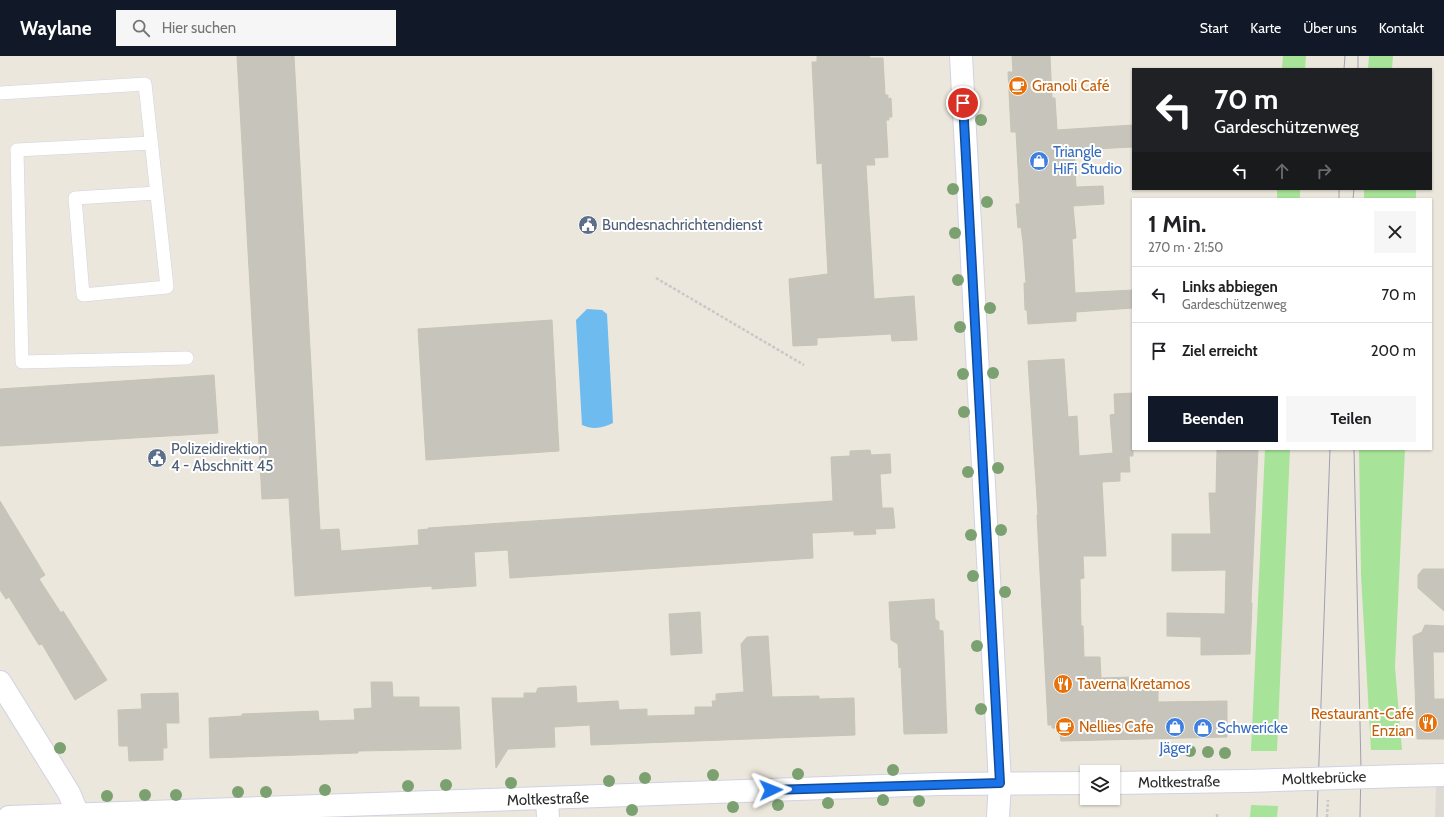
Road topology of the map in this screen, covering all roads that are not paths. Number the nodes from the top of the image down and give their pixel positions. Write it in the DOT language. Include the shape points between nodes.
graph roads {
  1 [pos="961,56"];
  2 [pos="0,93"];
  3 [pos="151,143"];
  4 [pos="157,193"];
  5 [pos="187,358"];
  6 [pos="0,682"];
  7 [pos="1444,774"];
  8 [pos="1246,781"];
  9 [pos="1000,783"];
  10 [pos="1080,783"];
  11 [pos="1120,783"];
  12 [pos="548,808"];
  13 [pos="79,816"];
  14 [pos="9,817"];
  15 [pos="998,817"];
  1 -- 9 [label="street"];
  2 -- 3 [label="lane" via="145,84"];
  3 -- 4 [label="lane"];
  3 -- 5 [label="lane" via="17,150 22,362"];
  4 -- 4 [label="lane" via="167,287 83,295 75,198"];
  6 -- 13 [label="street" via="69,793"];
  7 -- 8 [label="street, Moltkebrücke, bridge"];
  8 -- 11 [label="street, Moltkestraße"];
  9 -- 10 [label="street, Moltkestraße"];
  9 -- 12 [label="street, Moltkestraße" via="882,786"];
  9 -- 15 [label="street"];
  12 -- 13 [label="street, Moltkestraße"];
  13 -- 14 [label="street, Moltkestraße"];
}
